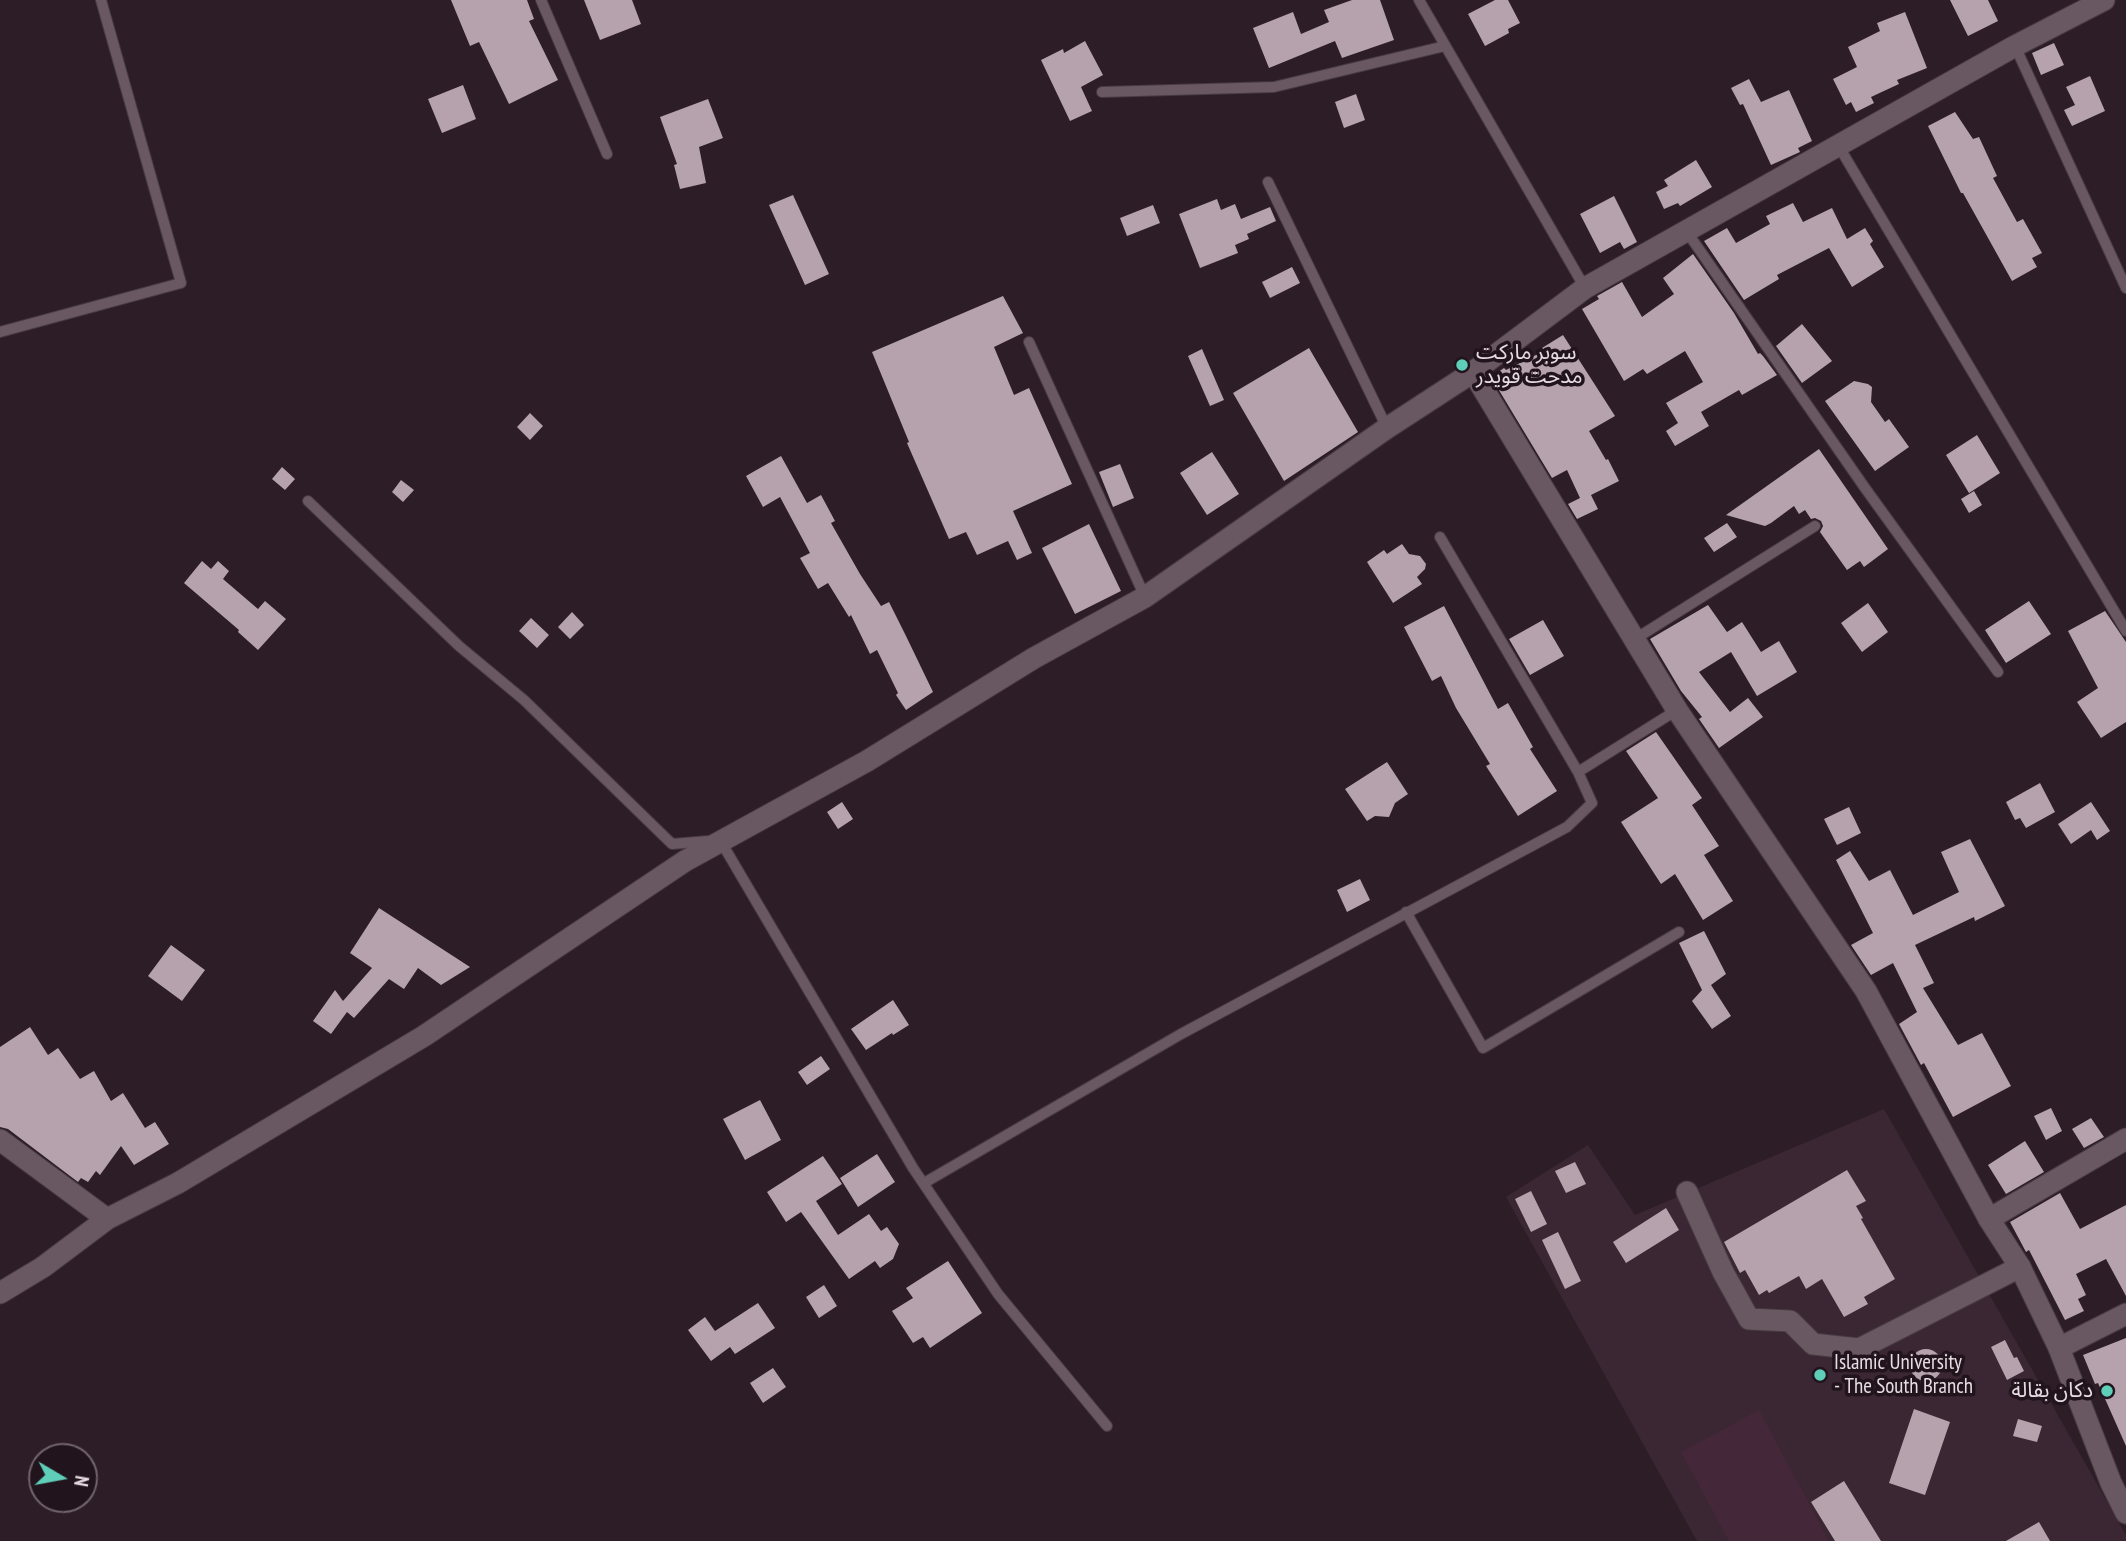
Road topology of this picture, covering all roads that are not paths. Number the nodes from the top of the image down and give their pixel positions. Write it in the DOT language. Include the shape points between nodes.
graph roads {
  1 [pos="101,0"];
  2 [pos="541,0"];
  3 [pos="1419,0"];
  4 [pos="2091,3"];
  5 [pos="1445,46"];
  6 [pos="2014,46"];
  7 [pos="1102,92"];
  8 [pos="1838,145"];
  9 [pos="607,154"];
  10 [pos="1268,182"];
  11 [pos="1687,232"];
  12 [pos="2126,258"];
  13 [pos="2114,264"];
  14 [pos="1585,288"];
  15 [pos="2126,288"];
  16 [pos="0,332"];
  17 [pos="1028,342"];
  18 [pos="1474,372"];
  19 [pos="1387,428"];
  20 [pos="309,501"];
  21 [pos="1815,526"];
  22 [pos="1440,537"];
  23 [pos="1145,597"];
  24 [pos="2126,631"];
  25 [pos="1635,639"];
  26 [pos="1998,672"];
  27 [pos="1676,710"];
  28 [pos="1578,772"];
  29 [pos="720,840"];
  30 [pos="1406,912"];
  31 [pos="1679,932"];
  32 [pos="2126,1139"];
  33 [pos="0,1140"];
  34 [pos="924,1183"];
  35 [pos="1687,1192"];
  36 [pos="107,1219"];
  37 [pos="1989,1219"];
  38 [pos="2020,1267"];
  39 [pos="0,1293"];
  40 [pos="2126,1314"];
  41 [pos="2059,1348"];
  42 [pos="1107,1426"];
  43 [pos="2126,1514"];
  1 -- 16 [label="lane" via="181,283"];
  2 -- 9 [label="lane"];
  3 -- 5 [label="lane"];
  4 -- 6 [label="street"];
  5 -- 7 [label="lane" via="1274,87"];
  5 -- 14 [label="lane"];
  6 -- 8 [label="street"];
  6 -- 13 [label="lane"];
  8 -- 11 [label="street"];
  8 -- 24 [label="lane"];
  10 -- 19 [label="lane"];
  11 -- 14 [label="street"];
  11 -- 26 [label="lane"];
  12 -- 13 [label="lane"];
  13 -- 15 [label="lane"];
  14 -- 18 [label="street"];
  17 -- 23 [label="lane"];
  18 -- 19 [label="street"];
  18 -- 25 [label="street"];
  19 -- 23 [label="street"];
  20 -- 29 [label="lane" via="672,844"];
  21 -- 25 [label="lane"];
  22 -- 28 [label="lane"];
  23 -- 29 [label="street" via="1034,658 867,761"];
  25 -- 27 [label="street"];
  27 -- 28 [label="lane"];
  27 -- 37 [label="street" via="1866,991"];
  28 -- 30 [label="lane" via="1592,803 1567,827"];
  29 -- 34 [label="lane"];
  29 -- 36 [label="street" via="424,1036 178,1183"];
  30 -- 31 [label="lane" via="1483,1048"];
  30 -- 34 [label="lane" via="1181,1034"];
  32 -- 37 [label="street"];
  33 -- 36 [label="street"];
  34 -- 42 [label="lane" via="998,1294"];
  35 -- 38 [label="street" via="1749,1319 1790,1321 1813,1344 1859,1349"];
  36 -- 39 [label="street"];
  37 -- 38 [label="street"];
  38 -- 41 [label="street"];
  40 -- 41 [label="street"];
  41 -- 43 [label="street"];
}
